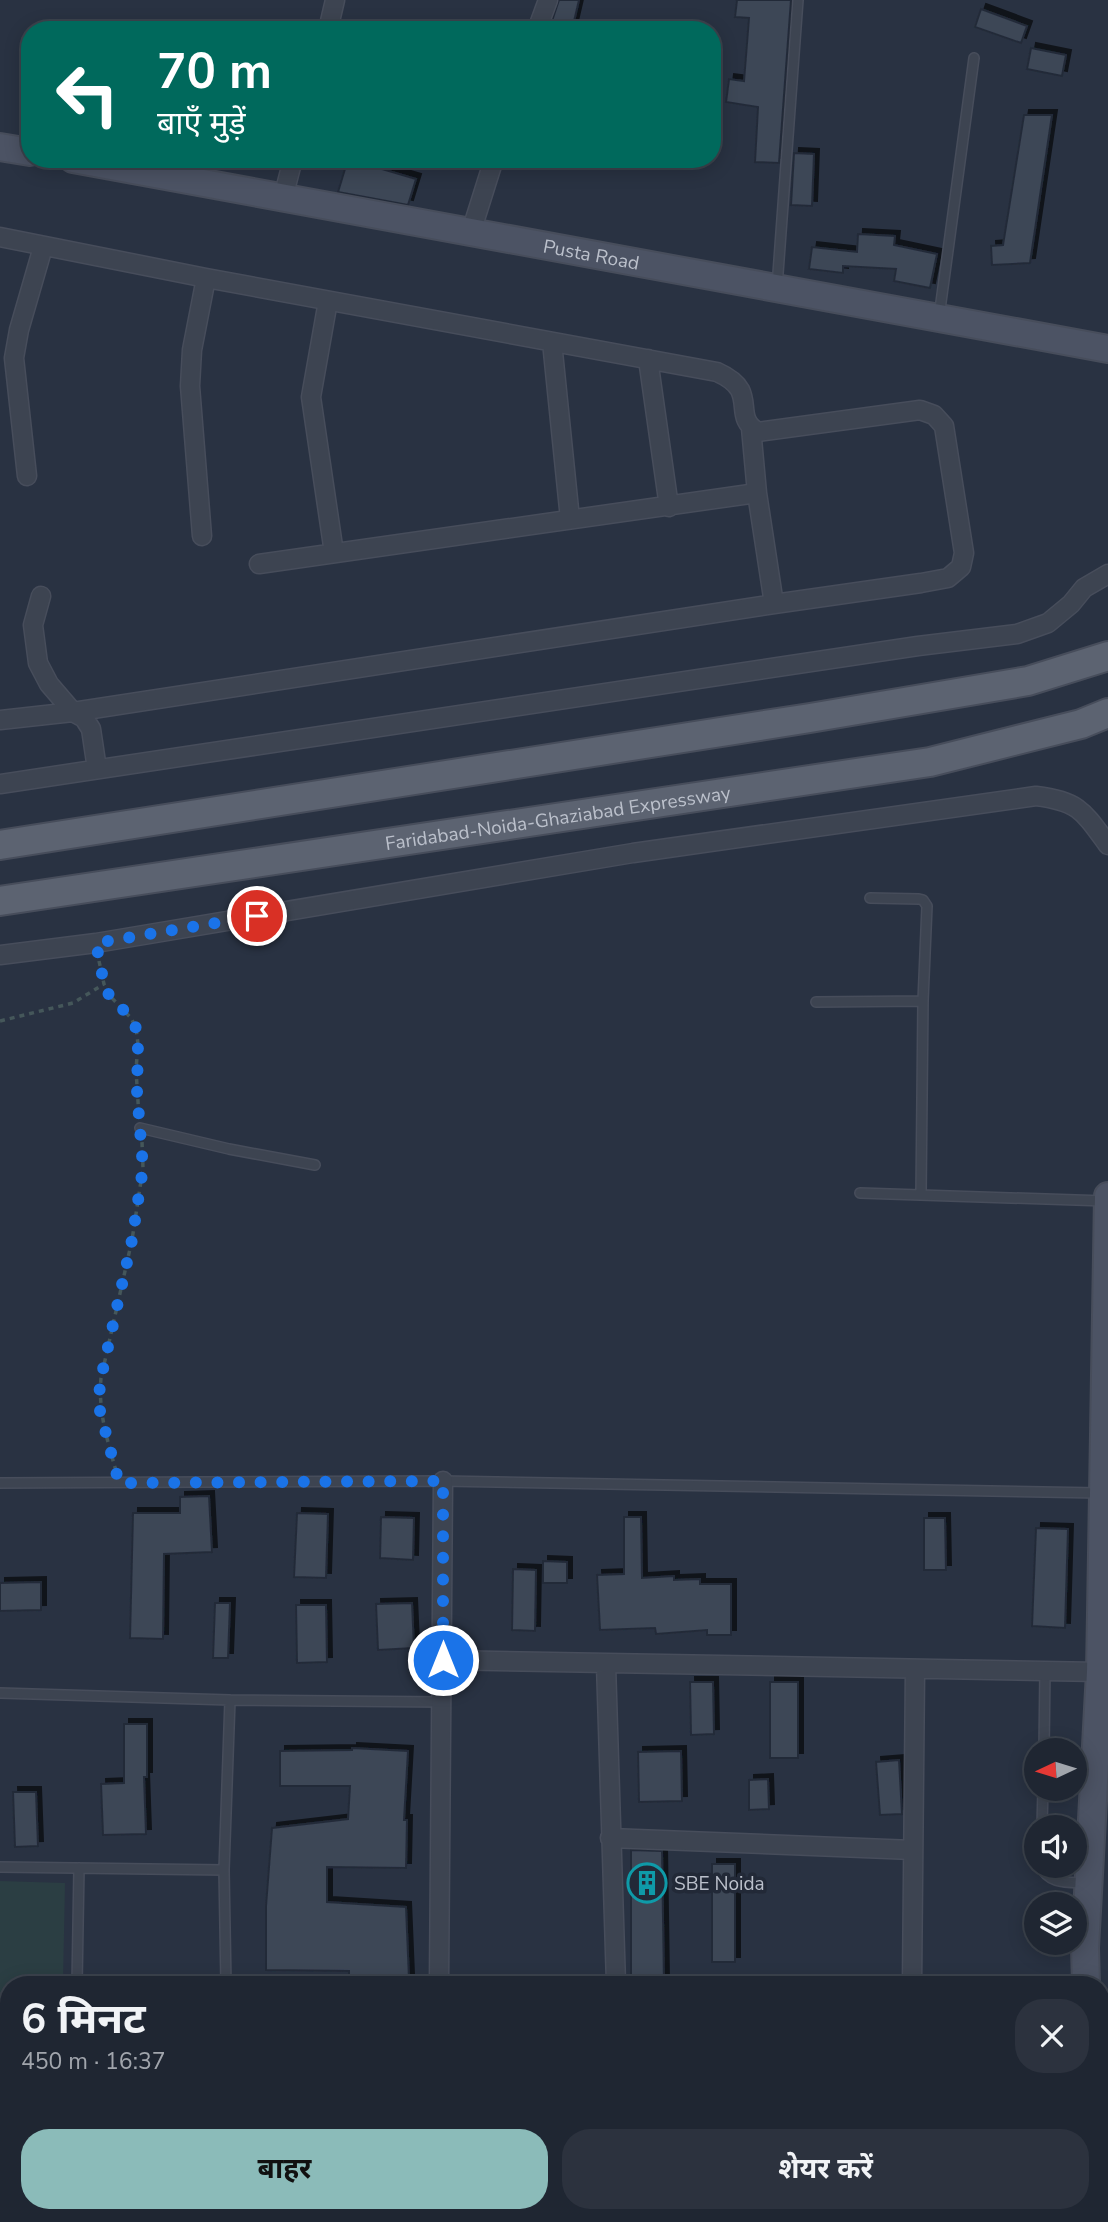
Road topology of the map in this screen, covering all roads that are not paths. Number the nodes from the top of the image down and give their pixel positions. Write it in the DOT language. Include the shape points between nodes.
graph roads {
  1 [pos="335,0"];
  2 [pos="548,0"];
  3 [pos="798,0"];
  4 [pos="330,21"];
  5 [pos="540,21"];
  6 [pos="974,58"];
  7 [pos="0,147"];
  8 [pos="21,150"];
  9 [pos="121,168"];
  10 [pos="291,168"];
  11 [pos="491,168"];
  12 [pos="283,198"];
  13 [pos="471,232"];
  14 [pos="0,237"];
  15 [pos="43,247"];
  16 [pos="206,278"];
  17 [pos="777,289"];
  18 [pos="328,301"];
  19 [pos="939,318"];
  20 [pos="552,342"];
  21 [pos="1108,349"];
  22 [pos="7,359"];
  23 [pos="648,359"];
  24 [pos="751,428"];
  25 [pos="27,476"];
  26 [pos="757,493"];
  27 [pos="669,507"];
  28 [pos="570,519"];
  29 [pos="202,536"];
  30 [pos="334,553"];
  31 [pos="259,564"];
  32 [pos="1108,574"];
  33 [pos="41,596"];
  34 [pos="774,604"];
  35 [pos="1108,656"];
  36 [pos="73,712"];
  37 [pos="1108,713"];
  38 [pos="0,720"];
  39 [pos="97,769"];
  40 [pos="0,784"];
  41 [pos="0,845"];
  42 [pos="1108,845"];
  43 [pos="870,898"];
  44 [pos="0,901"];
  45 [pos="0,955"];
  46 [pos="923,1001"];
  47 [pos="816,1002"];
  48 [pos="140,1128"];
  49 [pos="315,1165"];
  50 [pos="860,1193"];
  51 [pos="921,1195"];
  52 [pos="1108,1198"];
  53 [pos="443,1481"];
  54 [pos="0,1483"];
  55 [pos="1105,1493"];
  56 [pos="443,1660"];
  57 [pos="606,1664"];
  58 [pos="915,1670"];
  59 [pos="1045,1670"];
  60 [pos="1100,1672"];
  61 [pos="0,1693"];
  62 [pos="230,1700"];
  63 [pos="442,1702"];
  64 [pos="1044,1738"];
  65 [pos="610,1838"];
  66 [pos="913,1850"];
  67 [pos="0,1867"];
  68 [pos="79,1868"];
  69 [pos="224,1870"];
  70 [pos="1049,1878"];
  71 [pos="1096,1898"];
  72 [pos="1097,1948"];
  73 [pos="78,1976"];
  74 [pos="226,1976"];
  75 [pos="439,1976"];
  76 [pos="616,1976"];
  77 [pos="912,1976"];
  78 [pos="1088,1976"];
  1 -- 4 [label="street"];
  2 -- 5 [label="street"];
  3 -- 17 [label="lane"];
  6 -- 19 [label="lane"];
  7 -- 8 [label="street"];
  9 -- 12 [label="street, Pusta Road"];
  10 -- 12 [label="street"];
  11 -- 13 [label="street"];
  12 -- 13 [label="street, Pusta Road"];
  13 -- 17 [label="street, Pusta Road"];
  14 -- 15 [label="street"];
  15 -- 16 [label="street"];
  15 -- 22 [label="street"];
  16 -- 18 [label="street"];
  16 -- 29 [label="street" via="190,386"];
  17 -- 19 [label="street, Pusta Road"];
  18 -- 20 [label="street"];
  18 -- 30 [label="street" via="311,397"];
  19 -- 21 [label="street, Pusta Road"];
  20 -- 23 [label="street"];
  20 -- 28 [label="street"];
  22 -- 25 [label="street"];
  23 -- 24 [label="street" via="730,378 741,392"];
  23 -- 27 [label="street"];
  24 -- 26 [label="street"];
  24 -- 34 [label="street" via="768,432 920,410 934,415 944,426 964,553 961,567 948,578"];
  26 -- 27 [label="street"];
  26 -- 34 [label="street"];
  27 -- 28 [label="street"];
  28 -- 30 [label="street"];
  30 -- 31 [label="street"];
  32 -- 39 [label="street" via="1084,588 1048,623 1017,635"];
  33 -- 36 [label="street" via="33,625 38,663"];
  34 -- 36 [label="street"];
  35 -- 41 [label="main road" via="1028,681 987,688"];
  36 -- 38 [label="street"];
  36 -- 39 [label="street" via="91,729"];
  37 -- 44 [label="main road, Faridabad-Noida-Ghaziabad Expressway" via="930,762"];
  39 -- 40 [label="street"];
  42 -- 45 [label="street" via="1084,812 1059,799 1036,796 633,853"];
  43 -- 46 [label="lane" via="926,902"];
  46 -- 47 [label="lane"];
  46 -- 51 [label="lane"];
  48 -- 49 [label="lane"];
  50 -- 51 [label="lane"];
  51 -- 52 [label="lane"];
  52 -- 55 [label="street"];
  53 -- 54 [label="lane"];
  53 -- 55 [label="lane"];
  53 -- 56 [label="street"];
  55 -- 60 [label="street"];
  56 -- 57 [label="street"];
  56 -- 63 [label="street"];
  57 -- 58 [label="street"];
  57 -- 65 [label="street"];
  58 -- 59 [label="street"];
  58 -- 66 [label="street"];
  59 -- 60 [label="street"];
  59 -- 64 [label="lane"];
  60 -- 71 [label="street"];
  61 -- 62 [label="lane"];
  62 -- 63 [label="lane"];
  62 -- 69 [label="lane"];
  63 -- 75 [label="street"];
  65 -- 66 [label="street"];
  65 -- 76 [label="street"];
  66 -- 77 [label="street"];
  67 -- 68 [label="lane"];
  68 -- 69 [label="lane"];
  68 -- 73 [label="lane"];
  69 -- 74 [label="lane"];
  70 -- 71 [label="lane"];
  71 -- 72 [label="street"];
  72 -- 78 [label="street"];
}
